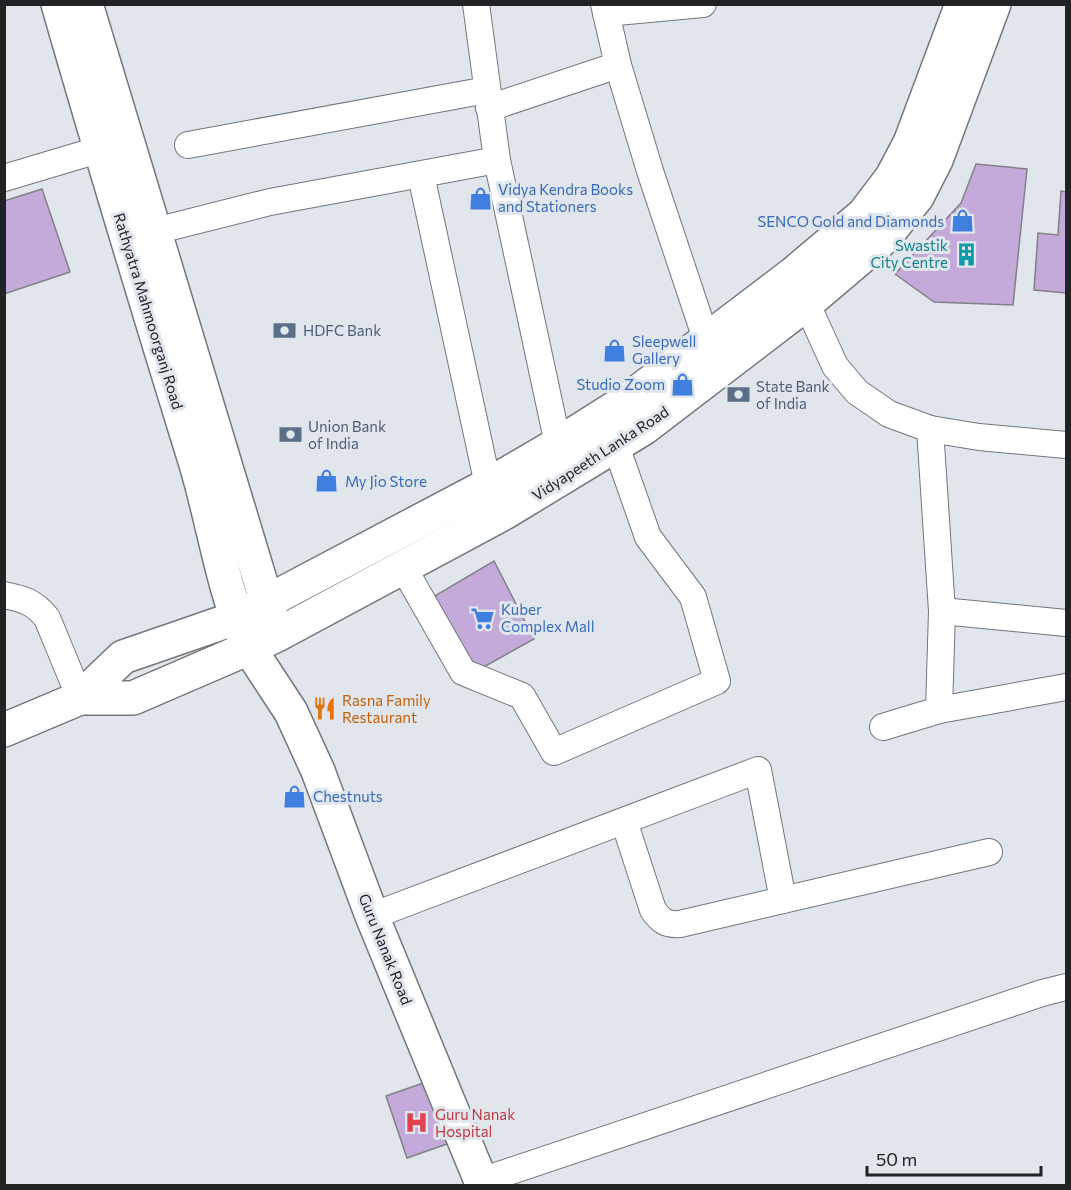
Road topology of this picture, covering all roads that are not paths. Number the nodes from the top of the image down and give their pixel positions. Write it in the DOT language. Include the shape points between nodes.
graph roads {
  1 [pos="58,4"];
  2 [pos="86,4"];
  3 [pos="476,4"];
  4 [pos="703,4"];
  5 [pos="962,4"];
  6 [pos="994,4"];
  7 [pos="605,9"];
  8 [pos="618,65"];
  9 [pos="488,99"];
  10 [pos="188,145"];
  11 [pos="113,146"];
  12 [pos="497,160"];
  13 [pos="420,175"];
  14 [pos="4,178"];
  15 [pos="155,231"];
  16 [pos="794,274"];
  17 [pos="806,304"];
  18 [pos="706,339"];
  19 [pos="930,429"];
  20 [pos="558,444"];
  21 [pos="1066,445"];
  22 [pos="616,446"];
  23 [pos="488,484"];
  24 [pos="403,567"];
  25 [pos="4,595"];
  26 [pos="265,603"];
  27 [pos="942,611"];
  28 [pos="236,618"];
  29 [pos="1066,623"];
  30 [pos="263,642"];
  31 [pos="1066,687"];
  32 [pos="80,698"];
  33 [pos="939,710"];
  34 [pos="883,727"];
  35 [pos="4,730"];
  36 [pos="624,821"];
  37 [pos="988,852"];
  38 [pos="783,900"];
  39 [pos="372,916"];
  40 [pos="1066,987"];
  41 [pos="482,1183"];
  1 -- 11 [label="main road, Rathyatra Mahmoorganj Road"];
  2 -- 11 [label="main road, Rathyatra Mahmoorganj Road"];
  3 -- 9 [label="street"];
  4 -- 7 [label="street"];
  5 -- 16 [label="main road, Vidyapeeth Lanka Road" via="910,143 892,177 864,214"];
  6 -- 17 [label="main road, Vidyapeeth Lanka Road" via="936,160 917,197 885,237"];
  7 -- 8 [label="street"];
  8 -- 9 [label="street"];
  8 -- 18 [label="street"];
  9 -- 10 [label="street"];
  9 -- 12 [label="street"];
  11 -- 14 [label="street"];
  11 -- 15 [label="main road, Rathyatra Mahmoorganj Road"];
  11 -- 28 [label="main road, Rathyatra Mahmoorganj Road"];
  12 -- 13 [label="street"];
  12 -- 20 [label="street"];
  13 -- 15 [label="street" via="270,202"];
  13 -- 23 [label="street"];
  15 -- 26 [label="main road, Rathyatra Mahmoorganj Road"];
  16 -- 17 [label="street"];
  16 -- 18 [label="main road, Vidyapeeth Lanka Road"];
  17 -- 19 [label="street" via="835,366 857,392 889,414"];
  17 -- 22 [label="main road, Vidyapeeth Lanka Road"];
  18 -- 20 [label="main road, Vidyapeeth Lanka Road" via="626,401"];
  19 -- 21 [label="street"];
  19 -- 27 [label="street"];
  20 -- 23 [label="main road, Vidyapeeth Lanka Road"];
  22 -- 24 [label="main road, Vidyapeeth Lanka Road"];
  22 -- 24 [label="street" via="648,537 693,597 717,681 554,752 522,696 463,672"];
  23 -- 26 [label="main road, Vidyapeeth Lanka Road"];
  24 -- 30 [label="main road, Vidyapeeth Lanka Road"];
  25 -- 32 [label="street" via="38,606 47,618"];
  26 -- 28 [label="main road, Vidyapeeth Lanka Road"];
  26 -- 30 [label="main road, Guru Nanak Road"];
  27 -- 29 [label="street"];
  27 -- 33 [label="street"];
  28 -- 30 [label="main road, Guru Nanak Road"];
  28 -- 32 [label="main road, Vidyapeeth Lanka Road" via="123,657"];
  30 -- 32 [label="main road, Vidyapeeth Lanka Road" via="133,698"];
  30 -- 39 [label="main road, Guru Nanak Road" via="318,771"];
  31 -- 33 [label="street"];
  32 -- 35 [label="main road, Vidyapeeth Lanka Road"];
  33 -- 34 [label="street"];
  36 -- 38 [label="street" via="653,910 661,921 680,924"];
  36 -- 38 [label="street" via="758,770"];
  36 -- 39 [label="street"];
  37 -- 38 [label="street"];
  39 -- 41 [label="main road, Guru Nanak Road"];
  40 -- 41 [label="street"];
}
